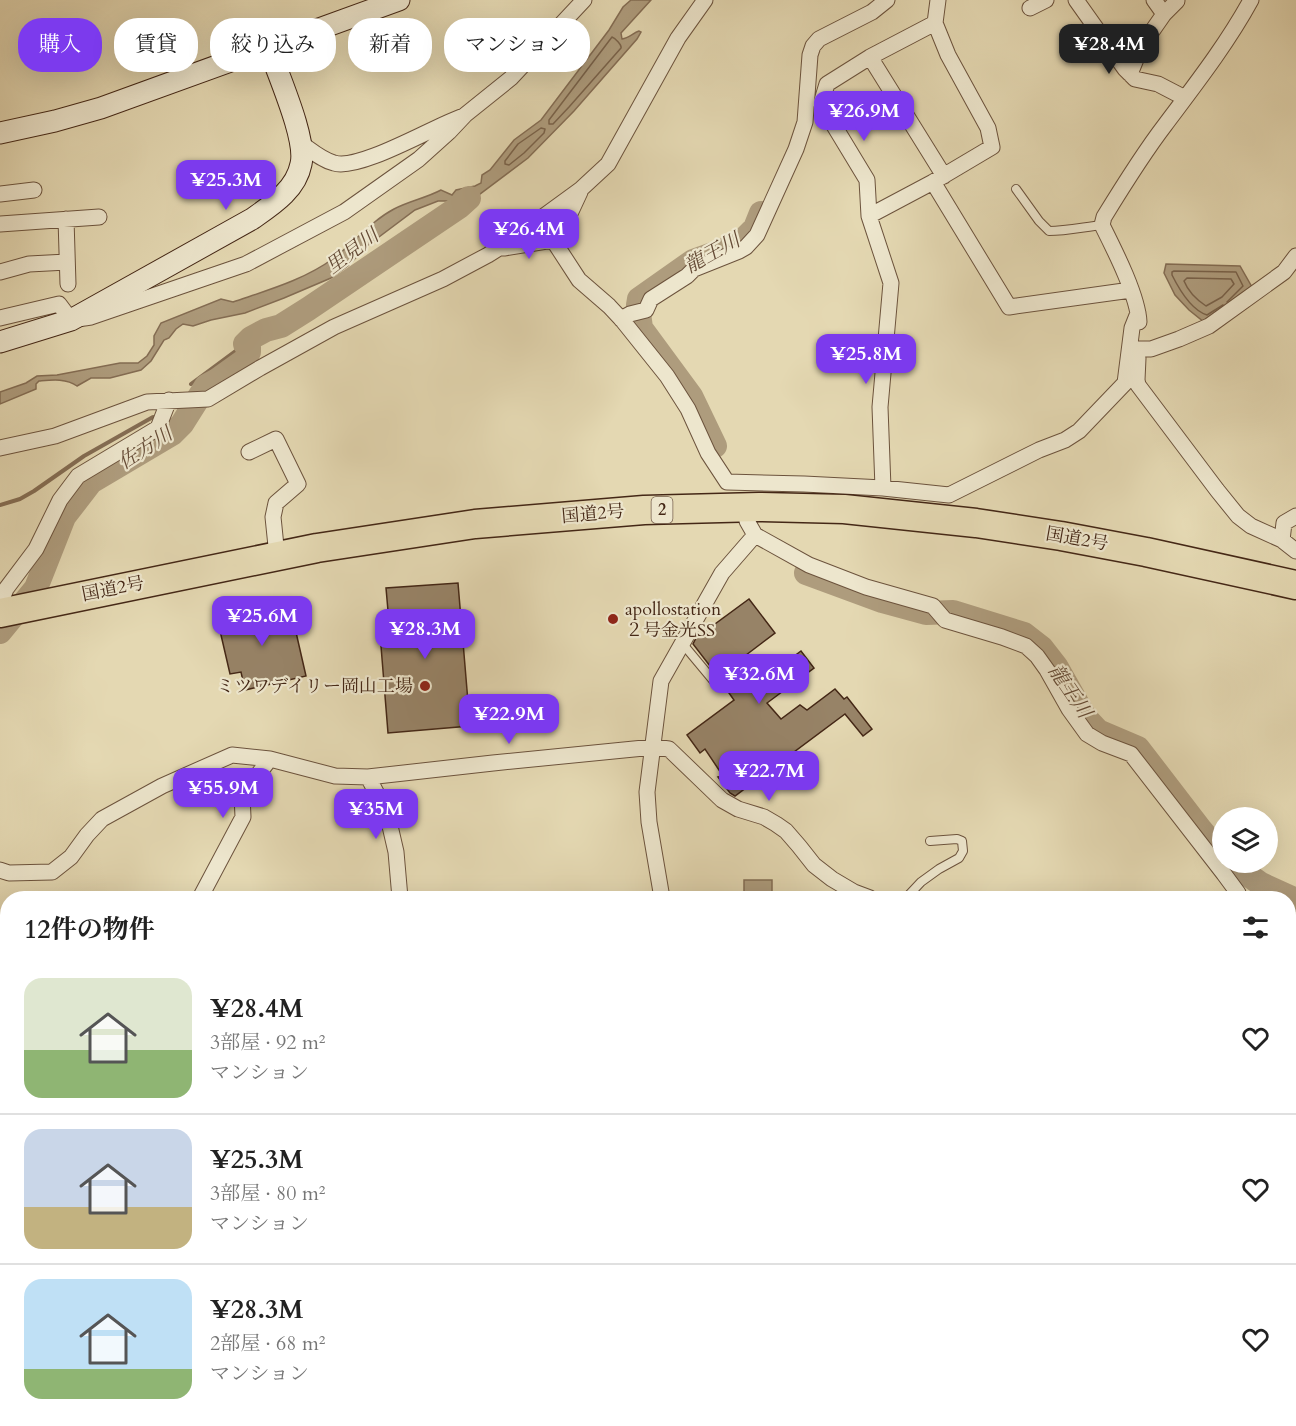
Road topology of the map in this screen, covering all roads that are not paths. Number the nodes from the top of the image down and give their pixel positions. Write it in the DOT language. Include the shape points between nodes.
graph roads {
  1 [pos="399,0"];
  2 [pos="584,0"];
  3 [pos="705,0"];
  4 [pos="887,0"];
  5 [pos="938,0"];
  6 [pos="1046,0"];
  7 [pos="1076,0"];
  8 [pos="1154,0"];
  9 [pos="1251,0"];
  10 [pos="1177,1"];
  11 [pos="1030,8"];
  12 [pos="1164,14"];
  13 [pos="336,23"];
  14 [pos="935,23"];
  15 [pos="870,57"];
  16 [pos="210,69"];
  17 [pos="277,72"];
  18 [pos="1130,74"];
  19 [pos="1185,98"];
  20 [pos="465,115"];
  21 [pos="0,133"];
  22 [pos="302,144"];
  23 [pos="939,179"];
  24 [pos="581,189"];
  25 [pos="1016,189"];
  26 [pos="34,190"];
  27 [pos="0,194"];
  28 [pos="869,216"];
  29 [pos="99,217"];
  30 [pos="66,219"];
  31 [pos="0,224"];
  32 [pos="1102,225"];
  33 [pos="554,240"];
  34 [pos="499,249"];
  35 [pos="1296,256"];
  36 [pos="67,262"];
  37 [pos="0,272"];
  38 [pos="68,284"];
  39 [pos="1131,290"];
  40 [pos="1138,313"];
  41 [pos="626,317"];
  42 [pos="0,318"];
  43 [pos="71,320"];
  44 [pos="0,342"];
  45 [pos="1138,349"];
  46 [pos="176,400"];
  47 [pos="0,448"];
  48 [pos="249,452"];
  49 [pos="883,488"];
  50 [pos="1296,516"];
  51 [pos="747,521"];
  52 [pos="755,535"];
  53 [pos="1282,540"];
  54 [pos="1296,551"];
  55 [pos="277,556"];
  56 [pos="1296,585"];
  57 [pos="8,609"];
  58 [pos="682,643"];
  59 [pos="717,685"];
  60 [pos="654,747"];
  61 [pos="270,759"];
  62 [pos="368,777"];
  63 [pos="930,841"];
  64 [pos="0,870"];
  65 [pos="204,891"];
  66 [pos="399,891"];
  67 [pos="661,891"];
  68 [pos="856,891"];
  69 [pos="913,891"];
  70 [pos="1237,891"];
  1 -- 13 [label="street"];
  2 -- 20 [label="street" via="511,78"];
  3 -- 24 [label="street" via="678,38 608,164"];
  4 -- 41 [label="street" via="813,46 805,122 757,235 739,251 693,269 651,299 646,310"];
  5 -- 14 [label="street"];
  6 -- 11 [label="street"];
  7 -- 18 [label="street"];
  8 -- 12 [label="street"];
  9 -- 19 [label="street"];
  10 -- 12 [label="street"];
  12 -- 18 [label="street" via="1141,47"];
  14 -- 15 [label="street"];
  14 -- 23 [label="street" via="988,128 992,147"];
  15 -- 23 [label="street"];
  15 -- 28 [label="street" via="827,84 821,104 867,180"];
  16 -- 21 [label="street" via="101,108"];
  17 -- 22 [label="street"];
  18 -- 19 [label="street"];
  19 -- 32 [label="street" via="1135,166"];
  20 -- 22 [label="street" via="348,164 335,164"];
  20 -- 43 [label="street" via="419,159 344,212 308,232 246,264 117,309"];
  22 -- 43 [label="street" via="301,165 278,202"];
  23 -- 28 [label="street"];
  23 -- 39 [label="street" via="1008,306"];
  24 -- 33 [label="street"];
  24 -- 34 [label="street"];
  25 -- 32 [label="lane" via="1049,231"];
  26 -- 27 [label="street"];
  28 -- 49 [label="street" via="891,283 880,407"];
  29 -- 30 [label="street"];
  30 -- 31 [label="street"];
  30 -- 36 [label="street"];
  32 -- 39 [label="street"];
  33 -- 34 [label="street"];
  33 -- 41 [label="street" via="579,280"];
  34 -- 46 [label="street" via="443,279 334,327 208,399"];
  35 -- 45 [label="street" via="1284,272 1209,326 1151,349"];
  36 -- 37 [label="street" via="29,264"];
  36 -- 38 [label="street"];
  39 -- 40 [label="street"];
  40 -- 45 [label="street"];
  40 -- 49 [label="street" via="1132,328 1125,382 1079,431 949,495"];
  41 -- 49 [label="street" via="688,409 708,453 727,482"];
  42 -- 43 [label="street" via="59,304"];
  43 -- 44 [label="street"];
  45 -- 53 [label="street" via="1138,385 1216,490 1251,526"];
  46 -- 47 [label="street" via="147,402 55,436"];
  46 -- 57 [label="street" via="158,428 78,476 60,500 36,549 6,589"];
  48 -- 55 [label="street" via="276,439 298,484 276,503 273,516"];
  50 -- 53 [label="street" via="1284,523"];
  51 -- 52 [label="street"];
  52 -- 58 [label="street" via="722,573"];
  52 -- 70 [label="street" via="809,565 933,606 945,620 1026,646 1047,670 1087,734 1131,754"];
  53 -- 54 [label="street"];
  55 -- 56 [label="highway, 国道2号 / 2" via="475,524 644,510 759,507 844,510 987,524 1146,552"];
  55 -- 57 [label="highway, 国道2号 / 2"];
  58 -- 59 [label="lane"];
  58 -- 60 [label="street" via="661,681"];
  60 -- 62 [label="street"];
  60 -- 67 [label="street" via="647,792"];
  60 -- 68 [label="street" via="669,749 722,800 777,824 814,865"];
  61 -- 62 [label="street" via="335,776"];
  61 -- 64 [label="street" via="232,755 162,786 102,819 71,857 52,872"];
  61 -- 65 [label="street" via="242,795 243,817"];
  62 -- 66 [label="street" via="387,813"];
  63 -- 69 [label="lane" via="957,839 962,841 963,851"];
}
